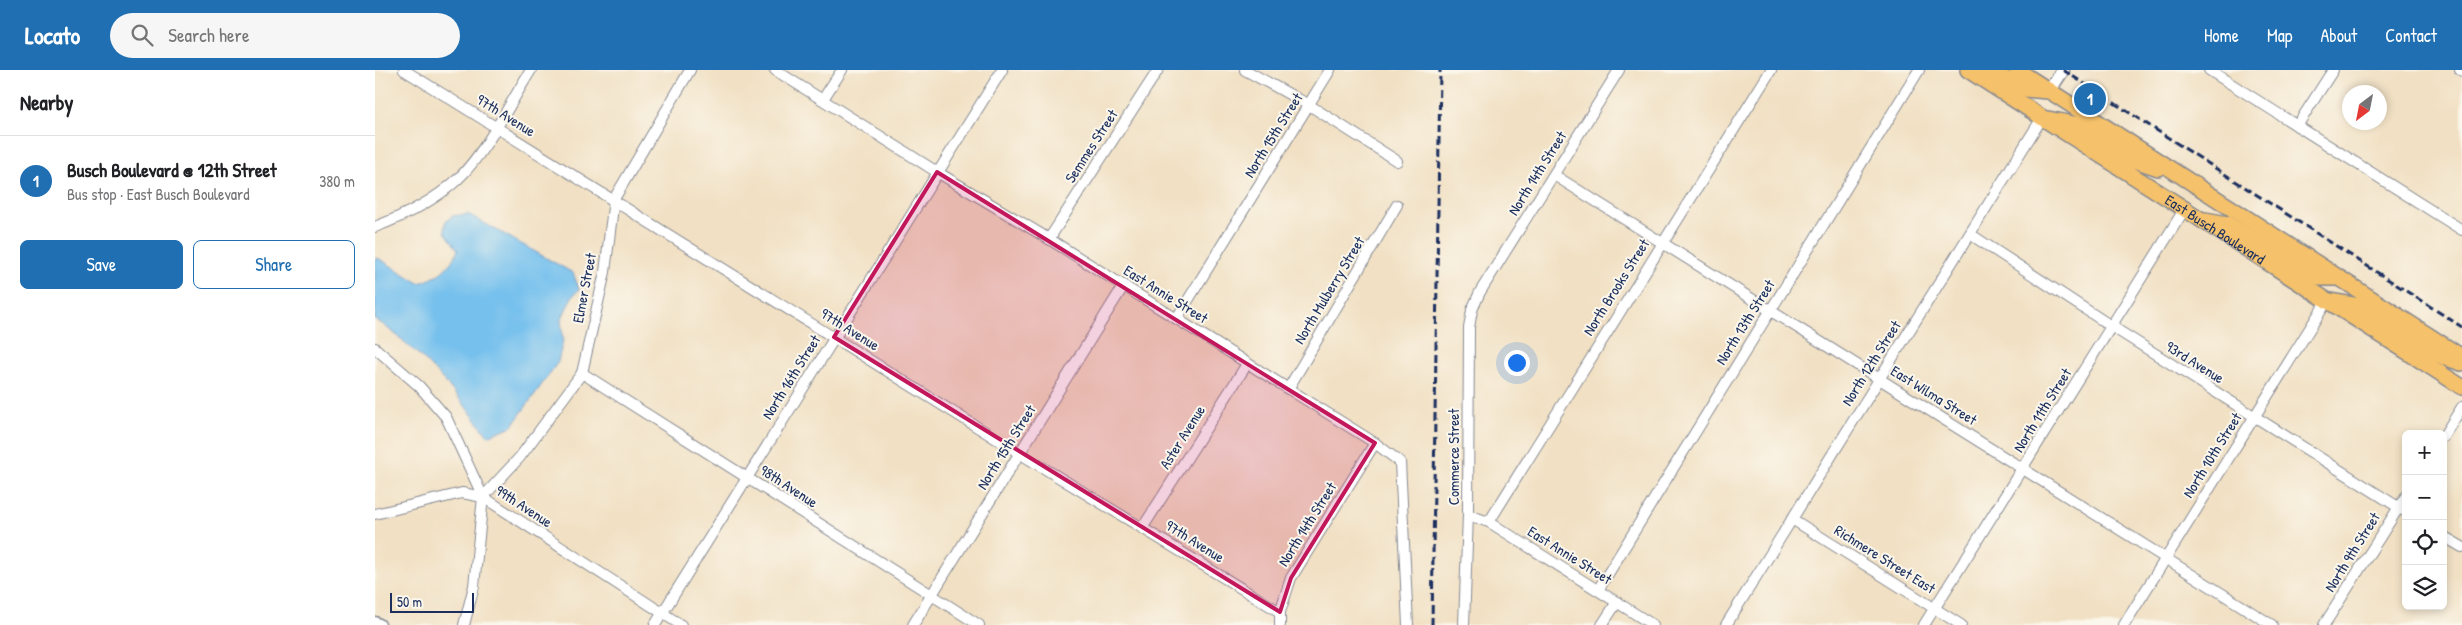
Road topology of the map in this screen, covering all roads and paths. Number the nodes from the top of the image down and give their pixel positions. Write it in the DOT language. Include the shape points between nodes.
graph roads {
  1 [pos="405,70"];
  2 [pos="531,70"];
  3 [pos="690,70"];
  4 [pos="775,70"];
  5 [pos="842,70"];
  6 [pos="1002,70"];
  7 [pos="1158,70"];
  8 [pos="1245,70"];
  9 [pos="1330,70"];
  10 [pos="1619,70"];
  11 [pos="1771,70"];
  12 [pos="1919,70"];
  13 [pos="1968,70"];
  14 [pos="1989,70"];
  15 [pos="2017,70"];
  16 [pos="2063,70"];
  17 [pos="2209,70"];
  18 [pos="2333,70"];
  19 [pos="2049,91"];
  20 [pos="823,99"];
  21 [pos="1309,105"];
  22 [pos="2042,118"];
  23 [pos="496,126"];
  24 [pos="2297,126"];
  25 [pos="1397,161"];
  26 [pos="937,172"];
  27 [pos="2177,174"];
  28 [pos="1554,175"];
  29 [pos="613,199"];
  30 [pos="1397,206"];
  31 [pos="2184,210"];
  32 [pos="2199,219"];
  33 [pos="375,227"];
  34 [pos="2462,230"];
  35 [pos="1969,234"];
  36 [pos="1049,239"];
  37 [pos="1662,242"];
  38 [pos="2339,278"];
  39 [pos="1124,285"];
  40 [pos="1480,292"];
  41 [pos="2327,301"];
  42 [pos="1770,310"];
  43 [pos="1177,318"];
  44 [pos="2111,326"];
  45 [pos="834,337"];
  46 [pos="375,348"];
  47 [pos="2462,356"];
  48 [pos="2462,363"];
  49 [pos="1247,364"];
  50 [pos="582,373"];
  51 [pos="1880,378"];
  52 [pos="2462,387"];
  53 [pos="1288,389"];
  54 [pos="2462,407"];
  55 [pos="2253,416"];
  56 [pos="2447,431"];
  57 [pos="1375,444"];
  58 [pos="1019,453"];
  59 [pos="2023,468"];
  60 [pos="747,476"];
  61 [pos="483,497"];
  62 [pos="2402,510"];
  63 [pos="375,514"];
  64 [pos="1468,516"];
  65 [pos="1792,519"];
  66 [pos="1489,522"];
  67 [pos="1143,527"];
  68 [pos="2447,539"];
  69 [pos="2462,548"];
  70 [pos="2166,557"];
  71 [pos="1598,590"];
  72 [pos="932,595"];
  73 [pos="1617,602"];
  74 [pos="1935,608"];
  75 [pos="1280,612"];
  76 [pos="662,613"];
  77 [pos="375,623"];
  78 [pos="379,625"];
  79 [pos="464,625"];
  80 [pos="655,625"];
  81 [pos="681,625"];
  82 [pos="913,625"];
  83 [pos="979,625"];
  84 [pos="1280,625"];
  85 [pos="1408,625"];
  86 [pos="1464,625"];
  87 [pos="1602,625"];
  88 [pos="1653,625"];
  89 [pos="1726,625"];
  90 [pos="1924,625"];
  91 [pos="1961,625"];
  92 [pos="2123,625"];
  93 [pos="2271,625"];
  94 [pos="2324,625"];
  1 -- 23 [label="street, 97th Avenue"];
  2 -- 23 [label="street"];
  3 -- 29 [label="street, Elmer Street"];
  4 -- 20 [label="street, East Annie Street"];
  5 -- 20 [label="street"];
  6 -- 26 [label="street, North 16th Street"];
  7 -- 36 [label="street, Semmes Street"];
  8 -- 21 [label="street"];
  9 -- 21 [label="street, North 15th Street"];
  10 -- 28 [label="street, North 14th Street"];
  11 -- 37 [label="street, North Brooks Street"];
  12 -- 42 [label="street, North 13th Street"];
  13 -- 22 [label="main road, East Busch Boulevard"];
  14 -- 19 [label="main road" via="2023,89"];
  15 -- 19 [label="main road, East Busch Boulevard"];
  16 -- 19 [label="street"];
  17 -- 24 [label="street"];
  18 -- 24 [label="street"];
  19 -- 27 [label="main road, East Busch Boulevard"];
  20 -- 26 [label="street, East Annie Street"];
  21 -- 25 [label="street"];
  21 -- 43 [label="street, North 15th Street"];
  22 -- 27 [label="main road" via="2079,126 2134,160"];
  22 -- 31 [label="main road, East Busch Boulevard"];
  22 -- 35 [label="street, North 12th Street"];
  23 -- 29 [label="street, 97th Avenue"];
  23 -- 33 [label="street" via="476,157 457,178 423,205"];
  24 -- 34 [label="street"];
  26 -- 36 [label="street, East Annie Street"];
  26 -- 45 [label="street, North 16th Street"];
  27 -- 38 [label="main road, East Busch Boulevard"];
  28 -- 37 [label="street, East Wilma Street"];
  28 -- 40 [label="street, North 14th Street"];
  29 -- 45 [label="street, 97th Avenue"];
  29 -- 50 [label="street, Elmer Street" via="605,272"];
  30 -- 53 [label="street, North Mulberry Street"];
  31 -- 32 [label="main road, East Busch Boulevard"];
  31 -- 44 [label="street, North 11th Street"];
  32 -- 38 [label="main road" via="2228,224 2308,273 2320,278"];
  32 -- 41 [label="main road, East Busch Boulevard"];
  35 -- 44 [label="street, 93rd Avenue"];
  35 -- 51 [label="street, North 12th Street"];
  36 -- 39 [label="street, East Annie Street"];
  37 -- 42 [label="street, East Wilma Street"];
  37 -- 66 [label="street, North Brooks Street"];
  38 -- 47 [label="main road, East Busch Boulevard"];
  39 -- 43 [label="street, East Annie Street"];
  39 -- 58 [label="street, North 15th Street"];
  40 -- 64 [label="street, Commerce Street" via="1469,328"];
  41 -- 48 [label="main road" via="2359,306 2435,354"];
  41 -- 52 [label="main road, East Busch Boulevard"];
  41 -- 55 [label="street, North 10th Street"];
  42 -- 51 [label="street, East Wilma Street"];
  42 -- 71 [label="street, North 13th Street"];
  43 -- 49 [label="street, East Annie Street"];
  44 -- 55 [label="street, 93rd Avenue"];
  44 -- 59 [label="street, North 11th Street"];
  45 -- 58 [label="street, 97th Avenue"];
  45 -- 60 [label="street, North 16th Street"];
  46 -- 61 [label="street, 99th Avenue" via="419,386 445,417"];
  49 -- 53 [label="street, East Annie Street"];
  49 -- 67 [label="street, Aster Avenue"];
  50 -- 60 [label="street, 98th Avenue"];
  50 -- 61 [label="street, Elmer Street" via="520,457"];
  51 -- 59 [label="street, East Wilma Street"];
  51 -- 65 [label="street, North 12th Street"];
  53 -- 57 [label="street, East Annie Street"];
  54 -- 56 [label="street"];
  55 -- 62 [label="street, 93rd Avenue"];
  55 -- 70 [label="street, North 10th Street"];
  57 -- 75 [label="street, North 14th Street" via="1291,578"];
  57 -- 85 [label="street, East Annie Street" via="1400,462"];
  58 -- 67 [label="street, 97th Avenue"];
  58 -- 72 [label="street, North 15th Street"];
  59 -- 70 [label="street, East Wilma Street"];
  59 -- 74 [label="street, North 11th Street"];
  60 -- 72 [label="street, 98th Avenue"];
  60 -- 76 [label="street, North 16th Street"];
  61 -- 63 [label="street" via="462,493"];
  61 -- 76 [label="street, 99th Avenue"];
  61 -- 79 [label="street" via="474,586"];
  62 -- 94 [label="street, North 9th Street"];
  64 -- 66 [label="street, East Annie Street"];
  64 -- 86 [label="street, Commerce Street"];
  65 -- 74 [label="street, Richmere Street East"];
  65 -- 89 [label="street, North 12th Street"];
  66 -- 71 [label="street, East Annie Street"];
  67 -- 75 [label="street, 97th Avenue"];
  68 -- 69 [label="street"];
  70 -- 92 [label="street, North 10th Street"];
  70 -- 93 [label="street, East Wilma Street"];
  71 -- 73 [label="street, East Annie Street"];
  72 -- 82 [label="street, North 15th Street"];
  72 -- 83 [label="street, 98th Avenue"];
  73 -- 87 [label="street"];
  73 -- 88 [label="street, East Annie Street"];
  74 -- 90 [label="street, North 11th Street"];
  74 -- 91 [label="street, Richmere Street East"];
  75 -- 84 [label="street, North 14th Street"];
  76 -- 80 [label="street, North 16th Street"];
  76 -- 81 [label="street, 99th Avenue"];
  77 -- 78 [label="street"];
}
